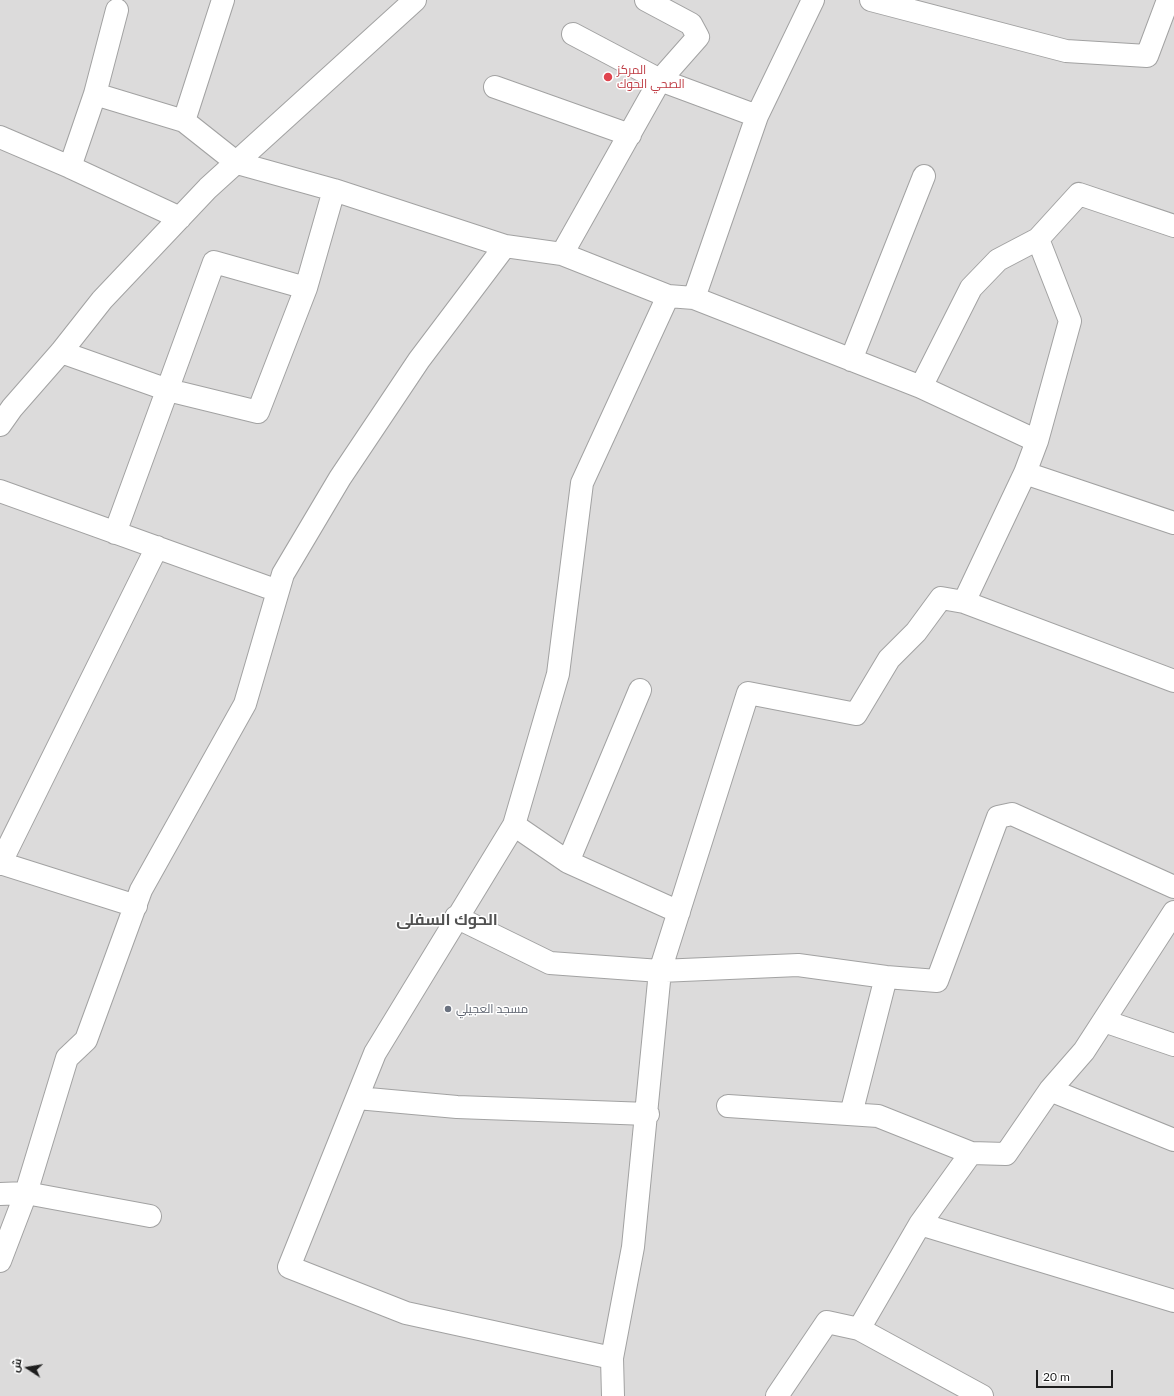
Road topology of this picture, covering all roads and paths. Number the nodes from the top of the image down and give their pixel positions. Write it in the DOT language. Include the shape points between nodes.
graph roads {
  1 [pos="223,0"];
  2 [pos="414,0"];
  3 [pos="646,0"];
  4 [pos="813,0"];
  5 [pos="870,0"];
  6 [pos="1168,0"];
  7 [pos="117,10"];
  8 [pos="573,34"];
  9 [pos="660,80"];
  10 [pos="494,87"];
  11 [pos="95,94"];
  12 [pos="757,116"];
  13 [pos="184,121"];
  14 [pos="630,135"];
  15 [pos="0,137"];
  16 [pos="237,163"];
  17 [pos="70,167"];
  18 [pos="924,176"];
  19 [pos="334,190"];
  20 [pos="180,218"];
  21 [pos="1174,226"];
  22 [pos="1038,239"];
  23 [pos="505,246"];
  24 [pos="562,254"];
  25 [pos="306,288"];
  26 [pos="668,296"];
  27 [pos="694,298"];
  28 [pos="61,352"];
  29 [pos="851,360"];
  30 [pos="921,387"];
  31 [pos="168,390"];
  32 [pos="4,412"];
  33 [pos="1037,441"];
  34 [pos="1025,472"];
  35 [pos="0,491"];
  36 [pos="1174,523"];
  37 [pos="115,533"];
  38 [pos="157,547"];
  39 [pos="278,591"];
  40 [pos="964,602"];
  41 [pos="1174,682"];
  42 [pos="640,690"];
  43 [pos="514,825"];
  44 [pos="568,862"];
  45 [pos="0,863"];
  46 [pos="1174,887"];
  47 [pos="136,906"];
  48 [pos="679,912"];
  49 [pos="1174,912"];
  50 [pos="456,917"];
  51 [pos="660,971"];
  52 [pos="886,977"];
  53 [pos="1104,1021"];
  54 [pos="1174,1045"];
  55 [pos="1050,1090"];
  56 [pos="357,1098"];
  57 [pos="728,1106"];
  58 [pos="648,1114"];
  59 [pos="851,1114"];
  60 [pos="1174,1140"];
  61 [pos="971,1153"];
  62 [pos="26,1193"];
  63 [pos="0,1194"];
  64 [pos="150,1216"];
  65 [pos="920,1224"];
  66 [pos="0,1261"];
  67 [pos="1174,1301"];
  68 [pos="859,1329"];
  69 [pos="612,1358"];
  70 [pos="613,1396"];
  71 [pos="778,1396"];
  72 [pos="982,1396"];
  1 -- 13 [label="street"];
  2 -- 16 [label="street"];
  3 -- 9 [label="street" via="691,24 698,37"];
  4 -- 12 [label="street"];
  5 -- 6 [label="street" via="1066,51 1148,56"];
  7 -- 11 [label="street"];
  8 -- 9 [label="street"];
  9 -- 12 [label="street"];
  9 -- 14 [label="street"];
  10 -- 14 [label="street"];
  11 -- 13 [label="street"];
  11 -- 17 [label="street"];
  12 -- 27 [label="street"];
  13 -- 16 [label="street"];
  14 -- 24 [label="street"];
  15 -- 17 [label="street"];
  16 -- 19 [label="street"];
  16 -- 20 [label="street" via="208,188"];
  17 -- 20 [label="street"];
  18 -- 29 [label="street"];
  19 -- 23 [label="street"];
  19 -- 25 [label="street"];
  20 -- 28 [label="street" via="102,300"];
  21 -- 22 [label="street" via="1079,194"];
  22 -- 30 [label="street" via="998,260 971,288"];
  22 -- 33 [label="street" via="1070,321"];
  23 -- 24 [label="street"];
  23 -- 39 [label="street" via="419,360 340,478 283,574"];
  24 -- 26 [label="street"];
  25 -- 31 [label="street" via="258,412"];
  25 -- 31 [label="street" via="214,262"];
  26 -- 27 [label="street"];
  26 -- 43 [label="street" via="582,483 558,674"];
  27 -- 29 [label="street"];
  28 -- 31 [label="street"];
  28 -- 32 [label="street"];
  29 -- 30 [label="street"];
  30 -- 33 [label="street"];
  31 -- 37 [label="street"];
  33 -- 34 [label="street"];
  34 -- 36 [label="street"];
  34 -- 40 [label="street"];
  35 -- 37 [label="street"];
  37 -- 38 [label="street"];
  38 -- 39 [label="street"];
  38 -- 45 [label="street"];
  39 -- 47 [label="street" via="245,704 141,890"];
  40 -- 41 [label="street"];
  40 -- 48 [label="street" via="941,598 916,632 889,659 856,714 748,694"];
  42 -- 44 [label="street"];
  43 -- 44 [label="street"];
  43 -- 50 [label="street"];
  44 -- 48 [label="street"];
  45 -- 47 [label="street"];
  46 -- 52 [label="street" via="1012,814 998,817 937,981"];
  47 -- 62 [label="street" via="86,1040 67,1058"];
  48 -- 51 [label="street"];
  49 -- 53 [label="street"];
  50 -- 51 [label="street" via="550,963"];
  50 -- 56 [label="street" via="375,1053"];
  51 -- 52 [label="street" via="798,965"];
  51 -- 58 [label="street"];
  52 -- 59 [label="street"];
  53 -- 54 [label="street"];
  53 -- 55 [label="street" via="1084,1051"];
  55 -- 60 [label="street"];
  55 -- 61 [label="street" via="1006,1154"];
  56 -- 58 [label="street" via="457,1107"];
  56 -- 69 [label="street" via="289,1267 406,1313"];
  57 -- 59 [label="street"];
  58 -- 69 [label="street" via="633,1247"];
  59 -- 61 [label="street" via="878,1116"];
  61 -- 65 [label="street"];
  62 -- 63 [label="street"];
  62 -- 64 [label="street"];
  62 -- 66 [label="street"];
  65 -- 67 [label="street"];
  65 -- 68 [label="street"];
  68 -- 71 [label="street" via="827,1322"];
  68 -- 72 [label="street"];
  69 -- 70 [label="street"];
}
